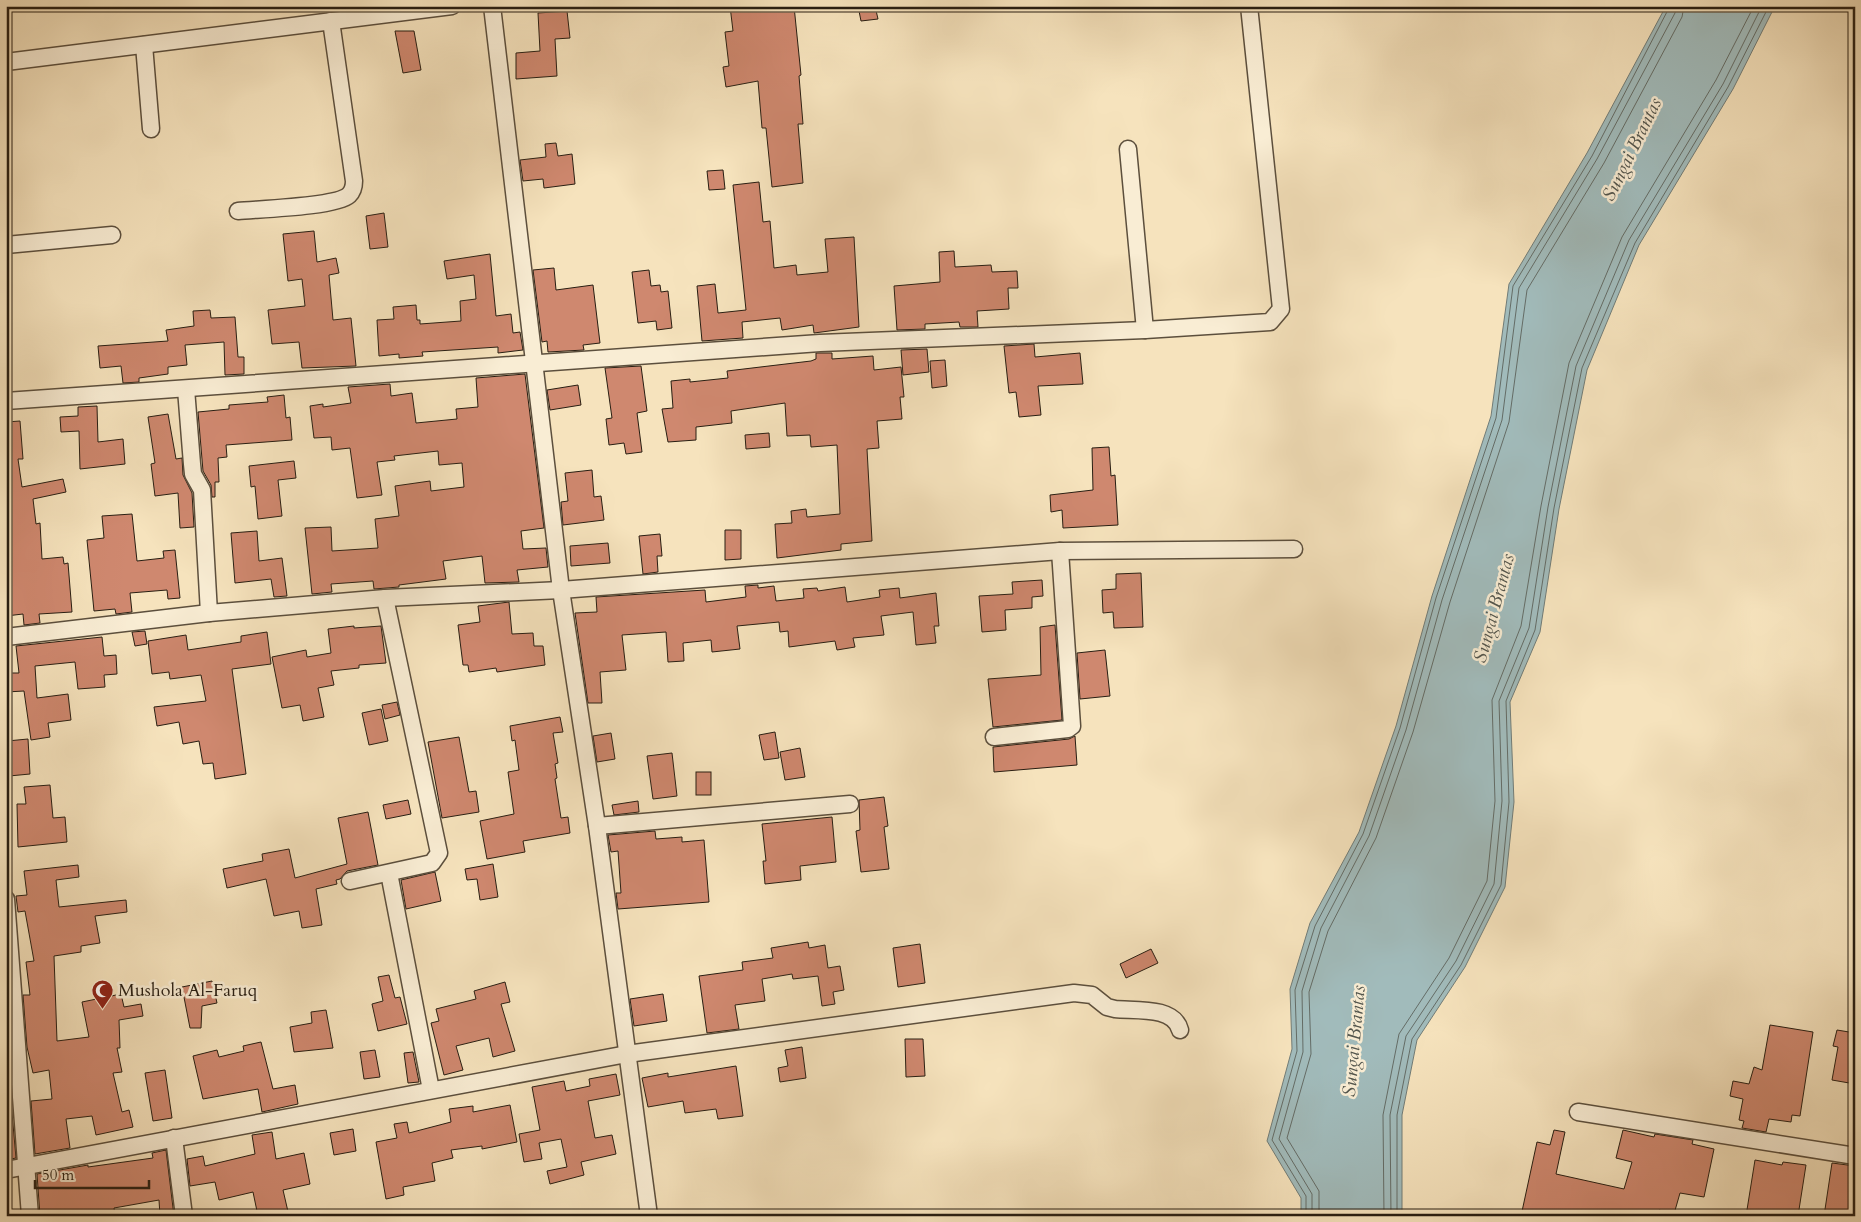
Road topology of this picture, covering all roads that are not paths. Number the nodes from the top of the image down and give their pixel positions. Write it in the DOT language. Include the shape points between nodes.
graph roads {
  1 [pos="452,6"];
  2 [pos="492,6"];
  3 [pos="1248,6"];
  4 [pos="331,22"];
  5 [pos="144,45"];
  6 [pos="6,62"];
  7 [pos="151,129"];
  8 [pos="1128,149"];
  9 [pos="238,211"];
  10 [pos="112,235"];
  11 [pos="6,245"];
  12 [pos="1145,330"];
  13 [pos="534,363"];
  14 [pos="186,389"];
  15 [pos="6,401"];
  16 [pos="1294,548"];
  17 [pos="1060,552"];
  18 [pos="561,590"];
  19 [pos="385,598"];
  20 [pos="209,613"];
  21 [pos="6,637"];
  22 [pos="994,737"];
  23 [pos="850,804"];
  24 [pos="598,826"];
  25 [pos="389,873"];
  26 [pos="350,881"];
  27 [pos="6,898"];
  28 [pos="8,949"];
  29 [pos="1180,1030"];
  30 [pos="627,1054"];
  31 [pos="431,1090"];
  32 [pos="1578,1112"];
  33 [pos="174,1138"];
  34 [pos="1855,1156"];
  35 [pos="26,1166"];
  36 [pos="6,1170"];
  37 [pos="30,1216"];
  38 [pos="184,1216"];
  39 [pos="649,1216"];
  1 -- 4 [label="street"];
  2 -- 13 [label="street"];
  3 -- 12 [label="street" via="1281,309 1275,320 1270,322"];
  4 -- 5 [label="street"];
  4 -- 9 [label="street" via="353,189 341,200"];
  5 -- 6 [label="street"];
  5 -- 7 [label="street"];
  8 -- 12 [label="street"];
  10 -- 11 [label="street"];
  12 -- 13 [label="street" via="820,343"];
  13 -- 14 [label="street"];
  13 -- 18 [label="street"];
  14 -- 15 [label="street"];
  14 -- 20 [label="street" via="193,474 202,490"];
  16 -- 17 [label="street"];
  17 -- 18 [label="street"];
  17 -- 22 [label="street" via="1072,726"];
  18 -- 19 [label="street"];
  18 -- 24 [label="street"];
  19 -- 20 [label="street"];
  19 -- 25 [label="street" via="439,853 432,863"];
  20 -- 21 [label="street"];
  23 -- 24 [label="street"];
  24 -- 30 [label="street"];
  25 -- 26 [label="street"];
  25 -- 31 [label="street"];
  27 -- 28 [label="street"];
  28 -- 35 [label="street"];
  29 -- 30 [label="street" via="1167,1014 1115,1009 1092,995 1074,992"];
  30 -- 31 [label="street"];
  30 -- 39 [label="street"];
  31 -- 33 [label="street"];
  32 -- 34 [label="street"];
  33 -- 35 [label="street"];
  33 -- 38 [label="street"];
  35 -- 36 [label="street"];
  35 -- 37 [label="street"];
}
